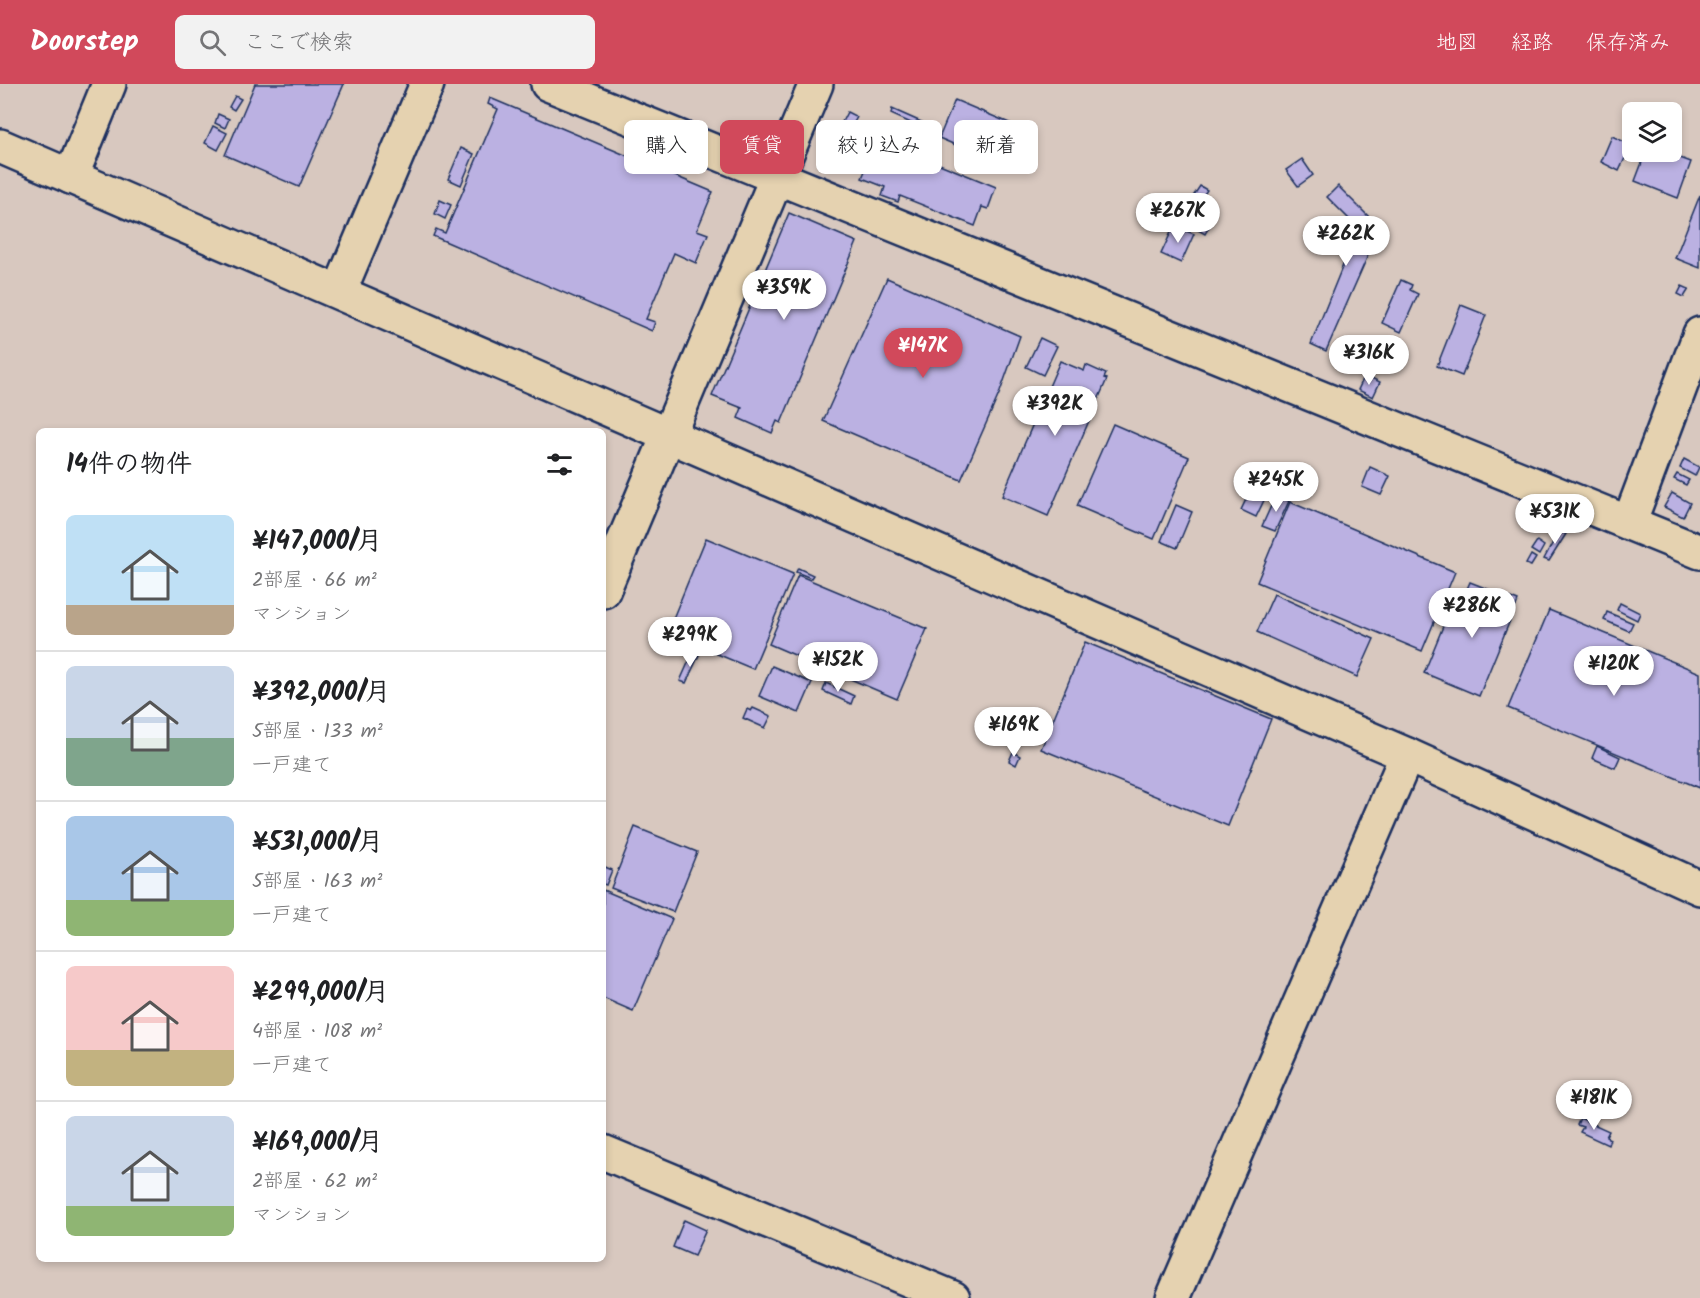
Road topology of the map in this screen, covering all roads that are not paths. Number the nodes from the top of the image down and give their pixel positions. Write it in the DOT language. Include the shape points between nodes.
graph roads {
  1 [pos="109,84"];
  2 [pos="427,84"];
  3 [pos="548,84"];
  4 [pos="816,84"];
  5 [pos="0,146"];
  6 [pos="71,177"];
  7 [pos="777,177"];
  8 [pos="339,292"];
  9 [pos="1700,334"];
  10 [pos="667,435"];
  11 [pos="1629,523"];
  12 [pos="1700,552"];
  13 [pos="606,584"];
  14 [pos="1407,755"];
  15 [pos="1700,888"];
  16 [pos="606,1153"];
  17 [pos="953,1298"];
  18 [pos="1173,1298"];
  1 -- 6 [label="lane"];
  2 -- 8 [label="lane"];
  3 -- 7 [label="lane"];
  4 -- 7 [label="lane"];
  5 -- 6 [label="lane"];
  6 -- 8 [label="lane"];
  7 -- 10 [label="lane"];
  7 -- 11 [label="lane"];
  8 -- 10 [label="lane"];
  9 -- 11 [label="lane"];
  10 -- 13 [label="lane"];
  10 -- 14 [label="lane"];
  11 -- 12 [label="lane"];
  14 -- 15 [label="lane"];
  14 -- 18 [label="lane"];
  16 -- 17 [label="lane"];
}
